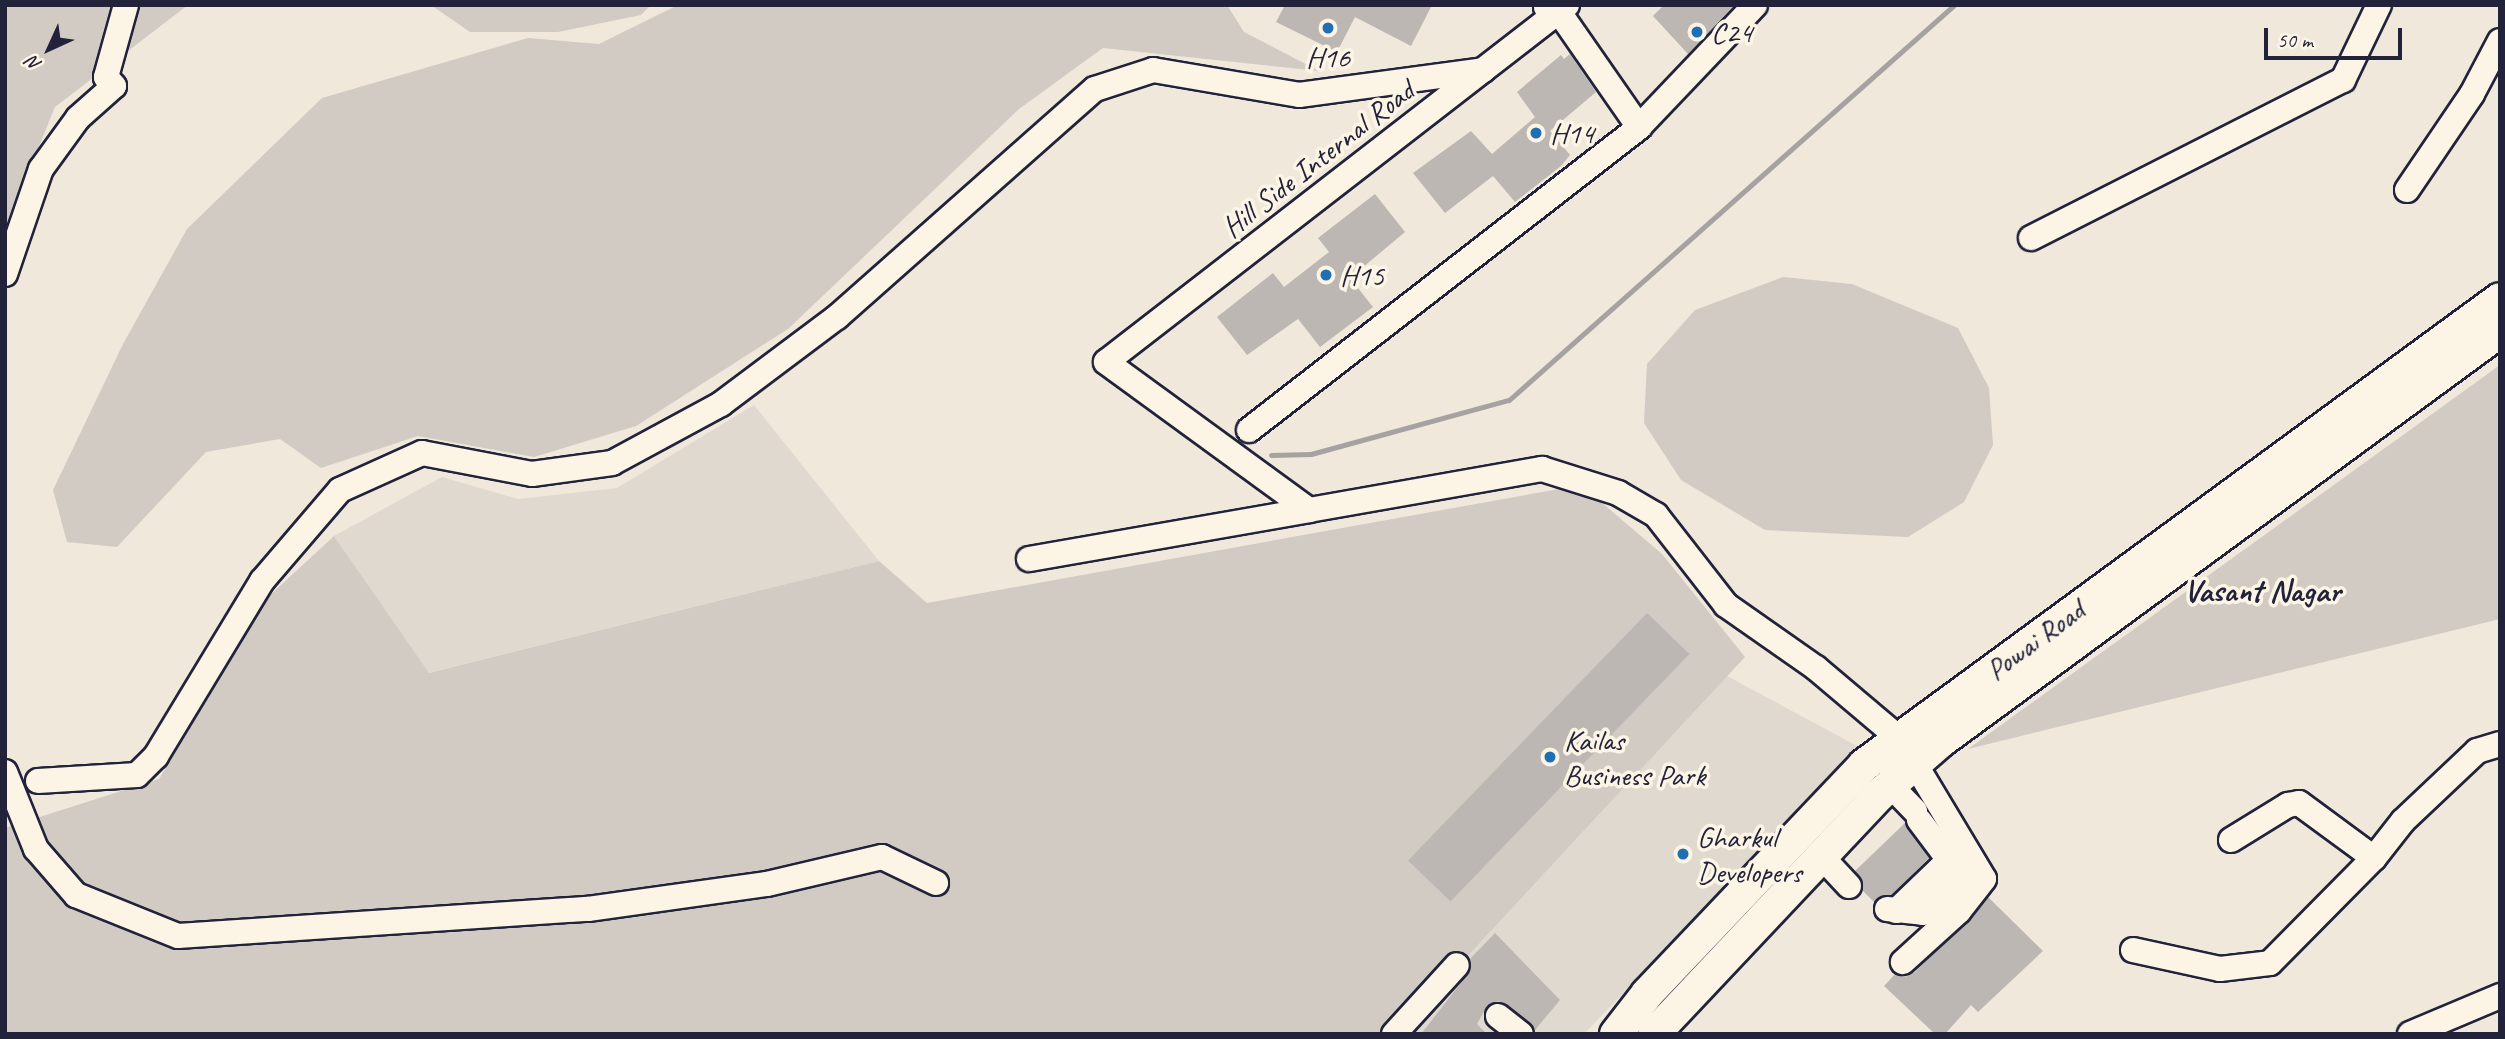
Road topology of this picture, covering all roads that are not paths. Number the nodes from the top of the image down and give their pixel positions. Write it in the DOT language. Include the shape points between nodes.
graph roads {
  1 [pos="126,5"];
  2 [pos="1755,5"];
  3 [pos="2379,5"];
  4 [pos="1556,7"];
  5 [pos="2500,41"];
  6 [pos="1487,69"];
  7 [pos="1639,127"];
  8 [pos="2407,190"];
  9 [pos="2031,238"];
  10 [pos="5,274"];
  11 [pos="2500,299"];
  12 [pos="2500,331"];
  13 [pos="1249,430"];
  14 [pos="1309,510"];
  15 [pos="1030,559"];
  16 [pos="2111,600"];
  17 [pos="2500,744"];
  18 [pos="1907,751"];
  19 [pos="5,772"];
  20 [pos="37,781"];
  21 [pos="1890,785"];
  22 [pos="2231,840"];
  23 [pos="1821,856"];
  24 [pos="2374,858"];
  25 [pos="1975,864"];
  26 [pos="936,883"];
  27 [pos="1849,886"];
  28 [pos="2133,950"];
  29 [pos="1903,962"];
  30 [pos="1457,965"];
  31 [pos="2500,996"];
  32 [pos="1498,1016"];
  33 [pos="1394,1034"];
  34 [pos="1521,1034"];
  35 [pos="1616,1034"];
  36 [pos="1654,1034"];
  37 [pos="2410,1034"];
  1 -- 10 [label="street" via="106,77 114,86 78,118 41,169"];
  2 -- 7 [label="street"];
  3 -- 9 [label="street" via="2343,80"];
  4 -- 6 [label="street, Hill Side Internal Road"];
  4 -- 7 [label="street"];
  5 -- 8 [label="street" via="2472,94"];
  6 -- 14 [label="street, Hill Side Internal Road" via="1107,362"];
  6 -- 20 [label="street" via="1299,95 1153,70 1095,89 837,317 721,404 612,463 532,474 422,453 340,490 262,581 156,756 137,775"];
  7 -- 13 [label="street"];
  11 -- 16 [label="main road, Powai Road"];
  12 -- 16 [label="main road, Powai Road"];
  14 -- 15 [label="street"];
  14 -- 18 [label="street" via="1542,469 1618,493 1656,515 1677,549 1726,605 1816,668"];
  16 -- 18 [label="main road, Powai Road"];
  17 -- 24 [label="street" via="2477,751 2403,821"];
  18 -- 21 [label="main road, Powai Road"];
  18 -- 25 [label="street"];
  18 -- 35 [label="main road, Powai Road" via="1864,765 1647,994"];
  19 -- 26 [label="street" via="36,849 76,895 178,936 588,909 767,884 882,857"];
  21 -- 23 [label="main road, Powai Road"];
  21 -- 25 [label="street" via="1950,860 1892,910 1923,914"];
  22 -- 24 [label="street" via="2288,805 2299,803"];
  23 -- 27 [label="street"];
  23 -- 36 [label="main road, Powai Road"];
  24 -- 28 [label="street" via="2270,963 2220,969"];
  25 -- 29 [label="street" via="1984,878 1959,911"];
  30 -- 33 [label="street"];
  31 -- 37 [label="street"];
  32 -- 34 [label="street"];
}
